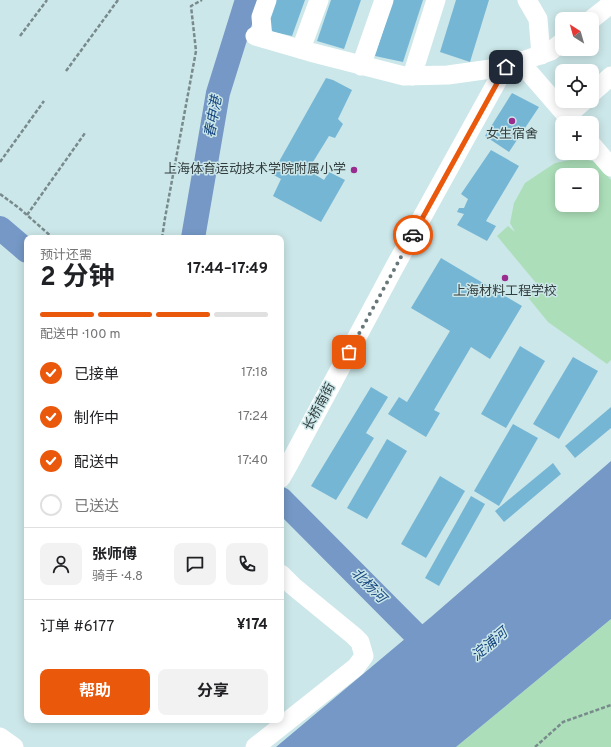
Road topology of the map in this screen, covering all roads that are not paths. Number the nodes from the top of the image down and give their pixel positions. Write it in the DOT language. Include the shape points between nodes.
graph roads {
  1 [pos="266,0"];
  2 [pos="319,0"];
  3 [pos="384,0"];
  4 [pos="436,0"];
  5 [pos="527,0"];
  6 [pos="555,48"];
  7 [pos="301,49"];
  8 [pos="541,55"];
  9 [pos="513,65"];
  10 [pos="361,66"];
  11 [pos="412,76"];
  12 [pos="611,76"];
  13 [pos="599,87"];
  14 [pos="566,116"];
  15 [pos="599,152"];
  16 [pos="610,162"];
  17 [pos="284,471"];
  18 [pos="284,577"];
  19 [pos="0,737"];
  20 [pos="14,747"];
  21 [pos="255,747"];
  1 -- 7 [label="street" via="259,37"];
  2 -- 7 [label="street"];
  3 -- 10 [label="street"];
  4 -- 11 [label="street"];
  5 -- 8 [label="street" via="538,19"];
  6 -- 8 [label="street"];
  7 -- 10 [label="street"];
  8 -- 9 [label="street"];
  9 -- 11 [label="street" via="448,76"];
  9 -- 14 [label="street"];
  9 -- 17 [label="street, 长桥南街" via="398,261"];
  10 -- 11 [label="street"];
  12 -- 13 [label="street"];
  15 -- 16 [label="street"];
  18 -- 21 [label="street" via="354,636 360,642 364,656 356,667"];
  19 -- 20 [label="street"];
}
